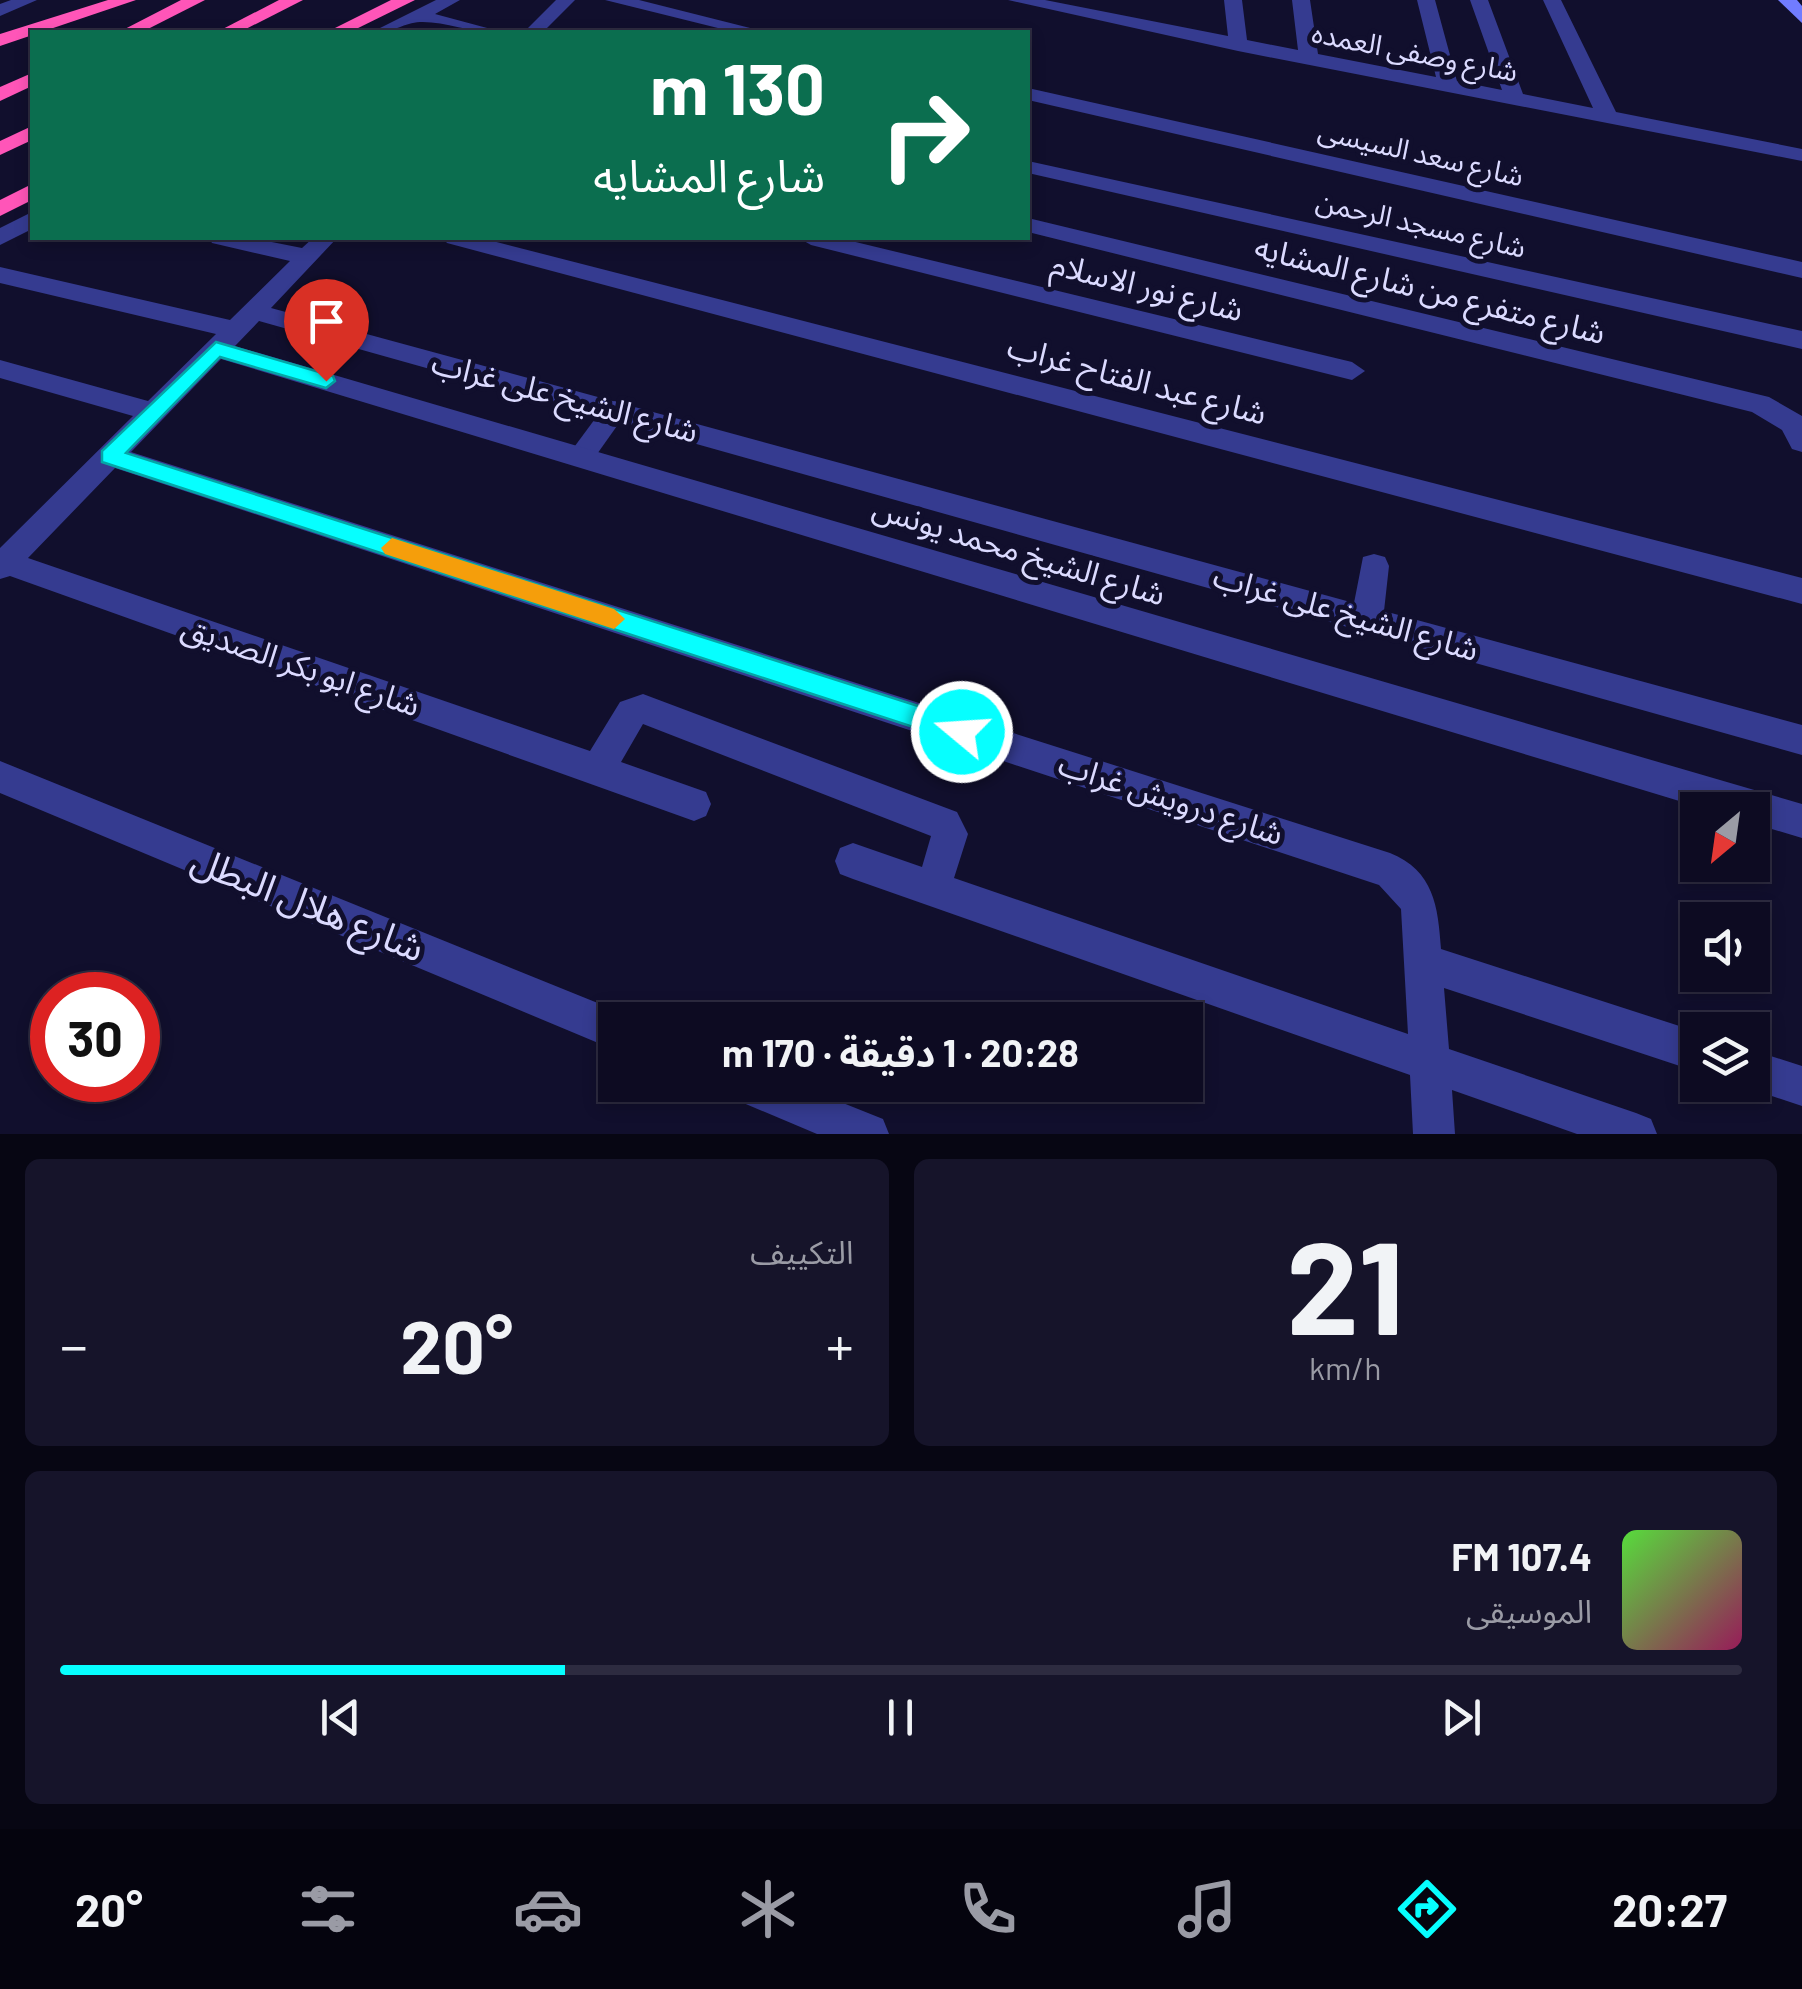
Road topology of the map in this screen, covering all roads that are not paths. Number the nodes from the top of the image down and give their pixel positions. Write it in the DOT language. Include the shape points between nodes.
graph roads {
  1 [pos="28,0"];
  2 [pos="126,0"];
  3 [pos="196,0"];
  4 [pos="294,0"];
  5 [pos="451,0"];
  6 [pos="566,0"];
  7 [pos="614,0"];
  8 [pos="1017,0"];
  9 [pos="1233,0"];
  10 [pos="1301,0"];
  11 [pos="1426,0"];
  12 [pos="1479,0"];
  13 [pos="1552,0"];
  14 [pos="1786,0"];
  15 [pos="411,8"];
  16 [pos="0,10"];
  17 [pos="1802,17"];
  18 [pos="30,30"];
  19 [pos="32,30"];
  20 [pos="132,30"];
  21 [pos="230,30"];
  22 [pos="342,30"];
  23 [pos="383,30"];
  24 [pos="486,30"];
  25 [pos="535,30"];
  26 [pos="748,30"];
  27 [pos="0,40"];
  28 [pos="1238,45"];
  29 [pos="1309,59"];
  30 [pos="30,80"];
  31 [pos="1449,87"];
  32 [pos="1030,94"];
  33 [pos="0,95"];
  34 [pos="1516,101"];
  35 [pos="1610,119"];
  36 [pos="30,133"];
  37 [pos="0,149"];
  38 [pos="1802,155"];
  39 [pos="1030,167"];
  40 [pos="30,192"];
  41 [pos="0,209"];
  42 [pos="30,220"];
  43 [pos="1030,225"];
  44 [pos="0,238"];
  45 [pos="242,240"];
  46 [pos="462,240"];
  47 [pos="819,240"];
  48 [pos="317,247"];
  49 [pos="1802,270"];
  50 [pos="0,276"];
  51 [pos="235,330"];
  52 [pos="1802,340"];
  53 [pos="0,369"];
  54 [pos="1352,371"];
  55 [pos="615,410"];
  56 [pos="154,412"];
  57 [pos="1802,442"];
  58 [pos="110,456"];
  59 [pos="581,457"];
  60 [pos="8,551"];
  61 [pos="1374,566"];
  62 [pos="1802,590"];
  63 [pos="1366,619"];
  64 [pos="1802,740"];
  65 [pos="597,770"];
  66 [pos="0,778"];
  67 [pos="694,804"];
  68 [pos="1802,820"];
  69 [pos="854,861"];
  70 [pos="932,888"];
  71 [pos="1426,963"];
  72 [pos="598,1023"];
  73 [pos="1680,1046"];
  74 [pos="1431,1063"];
  75 [pos="1770,1076"];
  76 [pos="1802,1086"];
  77 [pos="790,1102"];
  78 [pos="868,1134"];
  79 [pos="1434,1134"];
  80 [pos="1636,1134"];
  1 -- 16 [label="street"];
  2 -- 19 [label="highway"];
  3 -- 20 [label="highway"];
  4 -- 21 [label="highway"];
  5 -- 15 [label="street"];
  6 -- 25 [label="street"];
  7 -- 26 [label="street"];
  8 -- 28 [label="street, شارع وصفى العمده"];
  9 -- 28 [label="street"];
  10 -- 29 [label="street"];
  11 -- 31 [label="street"];
  12 -- 34 [label="street"];
  13 -- 35 [label="street"];
  14 -- 17 [label="main road"];
  15 -- 22 [label="highway"];
  15 -- 23 [label="street"];
  15 -- 24 [label="street"];
  18 -- 27 [label="highway"];
  28 -- 29 [label="street, شارع وصفى العمده"];
  29 -- 31 [label="street, شارع وصفى العمده"];
  30 -- 33 [label="highway"];
  31 -- 34 [label="street, شارع وصفى العمده"];
  32 -- 49 [label="street, شارع سعد السيسى"];
  34 -- 35 [label="street, شارع وصفى العمده"];
  35 -- 38 [label="street, شارع وصفى العمده"];
  36 -- 37 [label="highway"];
  39 -- 52 [label="street, شارع مسجد الرحمن"];
  40 -- 41 [label="highway"];
  42 -- 44 [label="street"];
  43 -- 57 [label="street, شارع متفرع من شارع المشايه" via="1760,404 1792,423"];
  45 -- 48 [label="street"];
  46 -- 62 [label="street, شارع عبد الفتاح غراب"];
  47 -- 54 [label="street, شارع نور الاسلام"];
  48 -- 51 [label="street"];
  50 -- 51 [label="street"];
  51 -- 55 [label="street, شارع الشيخ على غراب"];
  51 -- 56 [label="street"];
  51 -- 59 [label="street, شارع الشيخ محمد يونس"];
  53 -- 56 [label="street"];
  55 -- 59 [label="lane"];
  55 -- 63 [label="street, شارع الشيخ على غراب"];
  56 -- 58 [label="street"];
  58 -- 60 [label="street"];
  58 -- 71 [label="street, شارع درويش غراب" via="1370,863 1405,880 1416,894"];
  59 -- 68 [label="street, شارع الشيخ محمد يونس"];
  60 -- 65 [label="street, شارع ابو بكر الصديق"];
  61 -- 63 [label="street"];
  63 -- 64 [label="street, شارع الشيخ على غراب"];
  65 -- 67 [label="street, شارع ابو بكر الصديق"];
  65 -- 70 [label="street" via="632,713 642,710 944,824 950,834"];
  66 -- 72 [label="street, شارع هلال البطل"];
  69 -- 70 [label="street"];
  70 -- 74 [label="street"];
  71 -- 73 [label="street"];
  71 -- 74 [label="street, شارع درويش غراب"];
  74 -- 79 [label="street, شارع درويش غراب"];
  74 -- 80 [label="street"];
  75 -- 76 [label="street"];
  77 -- 78 [label="street"];
}
